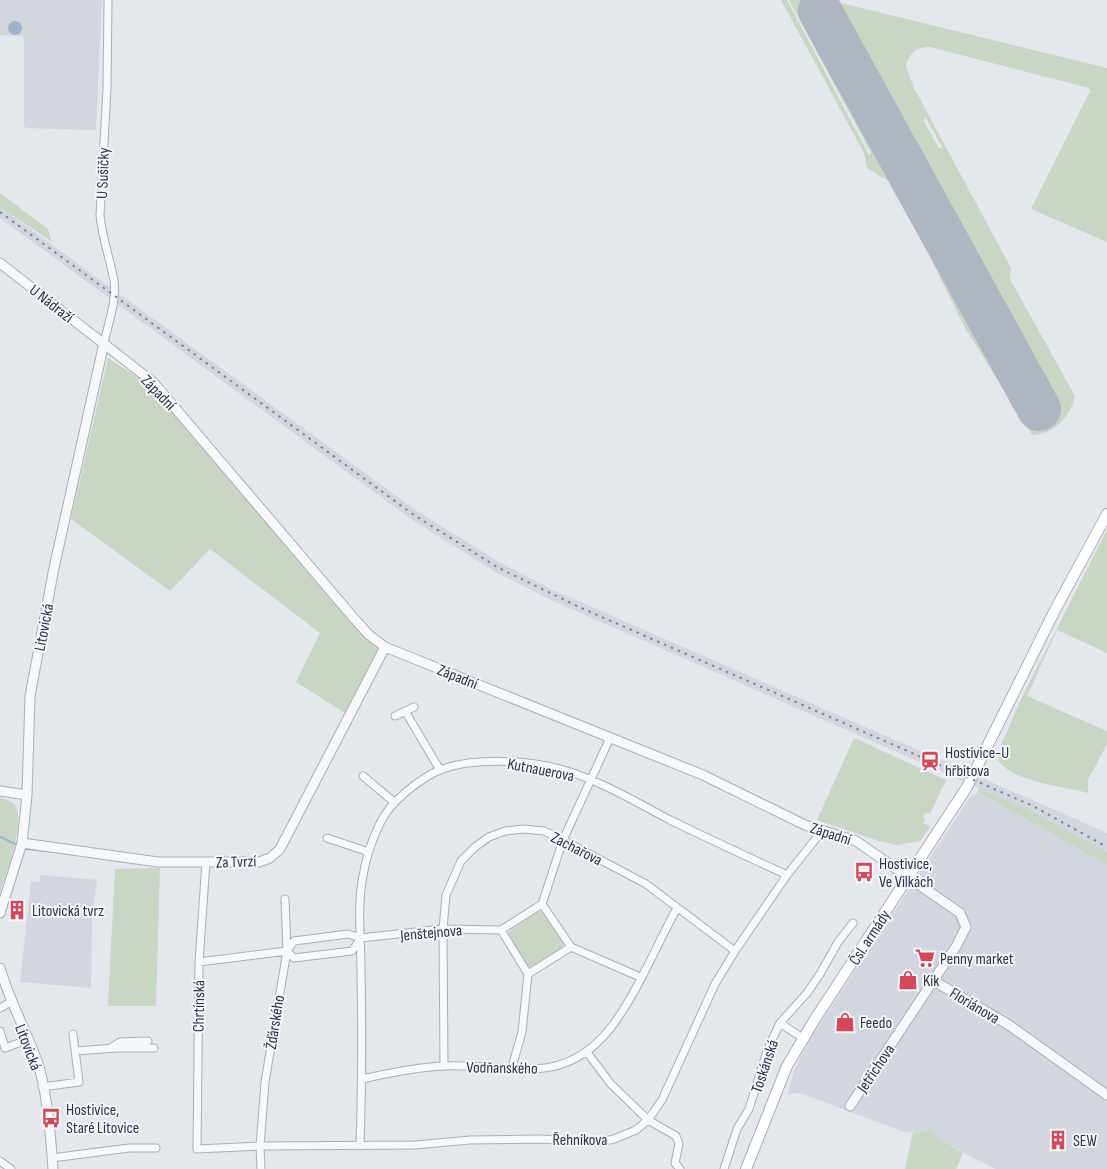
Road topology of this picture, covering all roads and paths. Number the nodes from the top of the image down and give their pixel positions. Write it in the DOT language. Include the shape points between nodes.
graph roads {
  1 [pos="108,0"];
  2 [pos="0,263"];
  3 [pos="104,343"];
  4 [pos="1107,514"];
  5 [pos="385,647"];
  6 [pos="414,707"];
  7 [pos="405,711"];
  8 [pos="395,716"];
  9 [pos="610,738"];
  10 [pos="440,770"];
  11 [pos="363,776"];
  12 [pos="592,781"];
  13 [pos="0,791"];
  14 [pos="27,795"];
  15 [pos="394,802"];
  16 [pos="822,831"];
  17 [pos="327,838"];
  18 [pos="563,840"];
  19 [pos="22,843"];
  20 [pos="369,852"];
  21 [pos="206,862"];
  22 [pos="787,875"];
  23 [pos="907,877"];
  24 [pos="285,899"];
  25 [pos="542,904"];
  26 [pos="677,908"];
  27 [pos="0,913"];
  28 [pos="853,923"];
  29 [pos="443,929"];
  30 [pos="501,930"];
  31 [pos="361,938"];
  32 [pos="571,947"];
  33 [pos="287,951"];
  34 [pos="735,951"];
  35 [pos="199,962"];
  36 [pos="0,968"];
  37 [pos="528,974"];
  38 [pos="640,977"];
  39 [pos="934,981"];
  40 [pos="0,1001"];
  41 [pos="11,1002"];
  42 [pos="0,1008"];
  43 [pos="780,1023"];
  44 [pos="0,1031"];
  45 [pos="73,1034"];
  46 [pos="804,1039"];
  47 [pos="27,1040"];
  48 [pos="148,1042"];
  49 [pos="109,1048"];
  50 [pos="154,1048"];
  51 [pos="3,1049"];
  52 [pos="76,1052"];
  53 [pos="587,1052"];
  54 [pos="444,1066"];
  55 [pos="512,1068"];
  56 [pos="362,1079"];
  57 [pos="42,1088"];
  58 [pos="1107,1095"];
  59 [pos="850,1106"];
  60 [pos="648,1120"];
  61 [pos="260,1146"];
  62 [pos="360,1146"];
  63 [pos="156,1148"];
  64 [pos="197,1149"];
  65 [pos="52,1158"];
  66 [pos="0,1161"];
  67 [pos="11,1169"];
  68 [pos="53,1169"];
  69 [pos="261,1169"];
  70 [pos="680,1169"];
  71 [pos="724,1169"];
  72 [pos="746,1169"];
  1 -- 3 [label="street, U Sušičky" via="100,215 115,296"];
  2 -- 3 [label="street, U Nádraží"];
  3 -- 5 [label="street, Západní" via="153,382 352,616"];
  3 -- 14 [label="street, Litovická" via="54,568 30,696"];
  4 -- 23 [label="main road, Čsl. armády" via="967,787"];
  5 -- 9 [label="street, Západní"];
  5 -- 21 [label="street, Za Tvrzí" via="280,849 259,862"];
  6 -- 7 [label="street"];
  7 -- 8 [label="street"];
  7 -- 10 [label="street"];
  9 -- 12 [label="street"];
  9 -- 16 [label="street, Západní" via="703,775"];
  10 -- 12 [label="street, Kutnauerova" via="485,762 524,762 564,770"];
  10 -- 15 [label="street, Kutnauerova"];
  11 -- 15 [label="street"];
  12 -- 18 [label="street"];
  12 -- 22 [label="street, Kutnauerova"];
  13 -- 14 [label="street"];
  14 -- 19 [label="street, Litovická"];
  15 -- 20 [label="street, Kutnauerova"];
  16 -- 22 [label="street, Řehníkova"];
  16 -- 23 [label="street, Západní" via="856,841"];
  17 -- 20 [label="street"];
  18 -- 25 [label="street"];
  18 -- 26 [label="street, Zachařova" via="646,884"];
  18 -- 29 [label="street, Zachařova" via="544,831 523,829 505,831 475,847 461,861 446,895"];
  19 -- 21 [label="street, Za Tvrzí" via="149,861"];
  19 -- 27 [label="street, Litovická"];
  20 -- 31 [label="street, Kutnauerova" via="362,877"];
  21 -- 35 [label="street, Chrtínská"];
  22 -- 34 [label="street, Řehníkova"];
  23 -- 39 [label="street, Floriánova" via="960,913 966,927"];
  23 -- 46 [label="main road, Čsl. armády"];
  24 -- 33 [label="street, Žďárského"];
  25 -- 30 [label="street"];
  25 -- 32 [label="street"];
  26 -- 34 [label="street, Zachařova"];
  26 -- 38 [label="street, Vodňanského"];
  28 -- 43 [label="street, Toskánská" via="808,993"];
  29 -- 30 [label="street, Jenštejnova"];
  29 -- 31 [label="street, Jenštejnova"];
  29 -- 54 [label="street, Zachařova"];
  30 -- 37 [label="street"];
  31 -- 33 [label="street, Jenštejnova" via="348,934 294,942"];
  31 -- 33 [label="street, Jenštejnova" via="352,951 294,958"];
  31 -- 56 [label="street, Kutnauerova"];
  32 -- 37 [label="street"];
  32 -- 38 [label="street"];
  33 -- 35 [label="street, Jenštejnova"];
  33 -- 61 [label="street, Žďárského" via="265,1082"];
  34 -- 60 [label="street, Řehníkova" via="715,984 662,1100"];
  35 -- 64 [label="street, Chrtínská"];
  36 -- 41 [label="street, Litovická"];
  37 -- 55 [label="street" via="522,1032"];
  38 -- 53 [label="street, Vodňanského" via="609,1030"];
  39 -- 58 [label="street, Floriánova" via="1009,1025"];
  39 -- 59 [label="street, Jetřichova"];
  40 -- 41 [label="street"];
  41 -- 42 [label="street"];
  41 -- 47 [label="street, Litovická"];
  43 -- 46 [label="street"];
  43 -- 71 [label="street, Toskánská" via="766,1051 749,1109 737,1129"];
  44 -- 51 [label="street"];
  45 -- 52 [label="street"];
  46 -- 72 [label="main road, Čsl. armády" via="779,1084"];
  47 -- 51 [label="street"];
  47 -- 57 [label="street, Litovická" via="36,1059"];
  48 -- 49 [label="street" via="120,1042"];
  49 -- 50 [label="street"];
  49 -- 52 [label="street"];
  52 -- 57 [label="street" via="79,1082"];
  53 -- 55 [label="street, Vodňanského" via="556,1067"];
  53 -- 60 [label="street" via="610,1083"];
  54 -- 55 [label="street, Vodňanského"];
  54 -- 56 [label="street, Vodňanského"];
  56 -- 62 [label="street, Kutnauerova"];
  57 -- 65 [label="street, Litovická"];
  60 -- 62 [label="street, Řehníkova" via="636,1130 600,1142 470,1140"];
  60 -- 70 [label="street" via="676,1136 679,1144 675,1163"];
  61 -- 62 [label="street, Řehníkova"];
  61 -- 64 [label="street, Řehníkova"];
  61 -- 69 [label="street, Žďárského"];
  63 -- 65 [label="street" via="129,1148"];
  65 -- 68 [label="street, Litovická"];
  66 -- 67 [label="street"];
}
